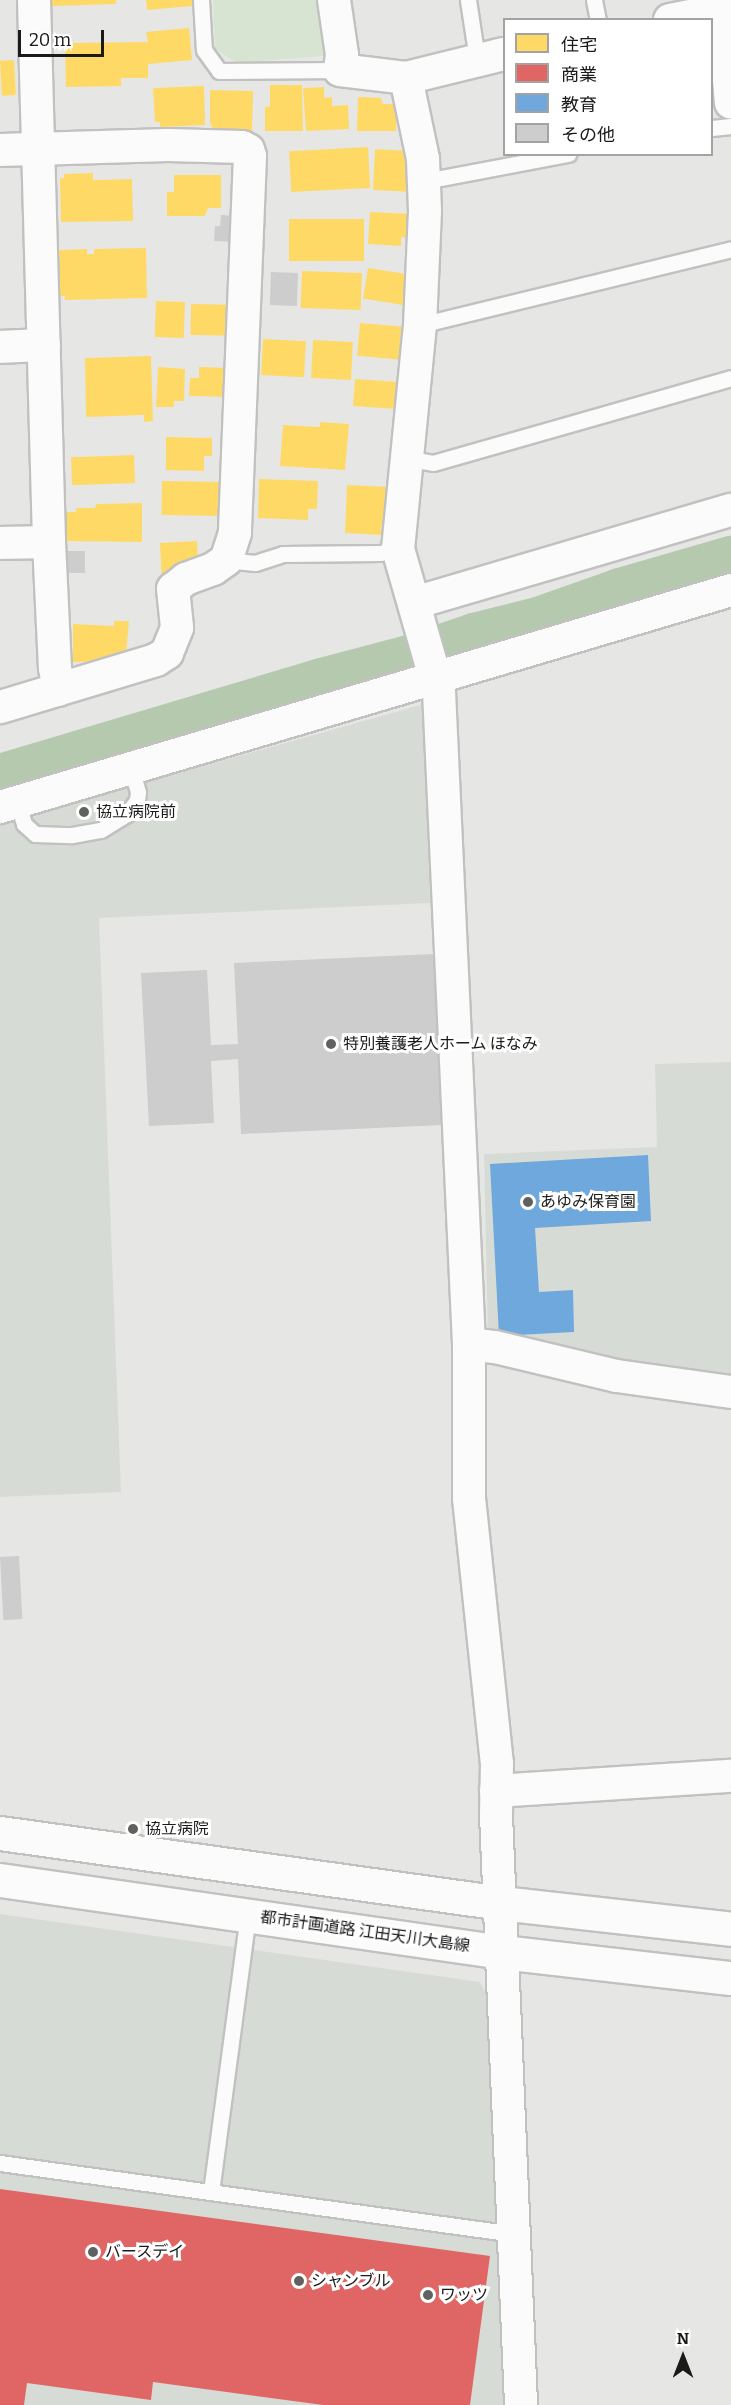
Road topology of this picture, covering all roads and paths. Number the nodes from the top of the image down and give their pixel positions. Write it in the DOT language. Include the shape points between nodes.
graph roads {
  1 [pos="34,0"];
  2 [pos="201,0"];
  3 [pos="334,0"];
  4 [pos="468,0"];
  5 [pos="594,0"];
  6 [pos="726,5"];
  7 [pos="598,18"];
  8 [pos="677,18"];
  9 [pos="491,56"];
  10 [pos="340,70"];
  11 [pos="406,78"];
  12 [pos="731,103"];
  13 [pos="731,126"];
  14 [pos="713,128"];
  15 [pos="39,149"];
  16 [pos="0,150"];
  17 [pos="557,156"];
  18 [pos="425,181"];
  19 [pos="731,249"];
  20 [pos="420,325"];
  21 [pos="44,345"];
  22 [pos="0,347"];
  23 [pos="731,378"];
  24 [pos="405,458"];
  25 [pos="731,510"];
  26 [pos="49,542"];
  27 [pos="0,543"];
  28 [pos="398,549"];
  29 [pos="226,560"];
  30 [pos="731,590"];
  31 [pos="414,603"];
  32 [pos="431,664"];
  33 [pos="59,690"];
  34 [pos="0,707"];
  35 [pos="135,780"];
  36 [pos="15,811"];
  37 [pos="469,1344"];
  38 [pos="731,1392"];
  39 [pos="731,1776"];
  40 [pos="496,1791"];
  41 [pos="0,1833"];
  42 [pos="0,1880"];
  43 [pos="501,1903"];
  44 [pos="248,1915"];
  45 [pos="731,1929"];
  46 [pos="502,1952"];
  47 [pos="731,1978"];
  48 [pos="0,2163"];
  49 [pos="211,2192"];
  50 [pos="514,2234"];
  51 [pos="522,2405"];
  1 -- 15 [label="street"];
  2 -- 10 [label="lane" via="204,50 219,71"];
  3 -- 10 [label="street" via="342,56"];
  4 -- 9 [label="lane"];
  5 -- 7 [label="lane"];
  6 -- 8 [label="street"];
  6 -- 12 [label="street"];
  9 -- 11 [label="street"];
  10 -- 11 [label="street"];
  11 -- 18 [label="street"];
  13 -- 14 [label="lane"];
  15 -- 16 [label="street"];
  15 -- 21 [label="street"];
  15 -- 29 [label="street" via="168,145 248,150 235,533"];
  17 -- 18 [label="lane"];
  18 -- 20 [label="street"];
  19 -- 20 [label="lane"];
  20 -- 24 [label="street"];
  21 -- 22 [label="street"];
  21 -- 26 [label="street"];
  23 -- 24 [label="lane" via="433,464"];
  24 -- 28 [label="street"];
  25 -- 31 [label="street"];
  26 -- 27 [label="street"];
  26 -- 33 [label="street"];
  28 -- 29 [label="lane" via="380,553 283,554 255,563"];
  28 -- 31 [label="street"];
  29 -- 33 [label="street" via="173,589 177,628 167,653 156,660"];
  30 -- 32 [label="street"];
  31 -- 32 [label="street"];
  32 -- 35 [label="street"];
  32 -- 37 [label="street" via="439,691"];
  33 -- 34 [label="street"];
  35 -- 36 [label="street"];
  35 -- 36 [label="lane" via="127,814 101,830 41,836 31,832"];
  37 -- 38 [label="street" via="617,1376"];
  37 -- 40 [label="street" via="469,1498 490,1685"];
  39 -- 40 [label="street"];
  40 -- 43 [label="street"];
  41 -- 43 [label="street"];
  42 -- 44 [label="street, 都市計画道路 江田天川大島線"];
  43 -- 45 [label="street"];
  43 -- 46 [label="street"];
  44 -- 46 [label="street, 都市計画道路 江田天川大島線"];
  44 -- 49 [label="lane"];
  46 -- 47 [label="street, 都市計画道路 江田天川大島線"];
  46 -- 50 [label="street"];
  48 -- 49 [label="lane"];
  49 -- 50 [label="lane"];
  50 -- 51 [label="street"];
}
